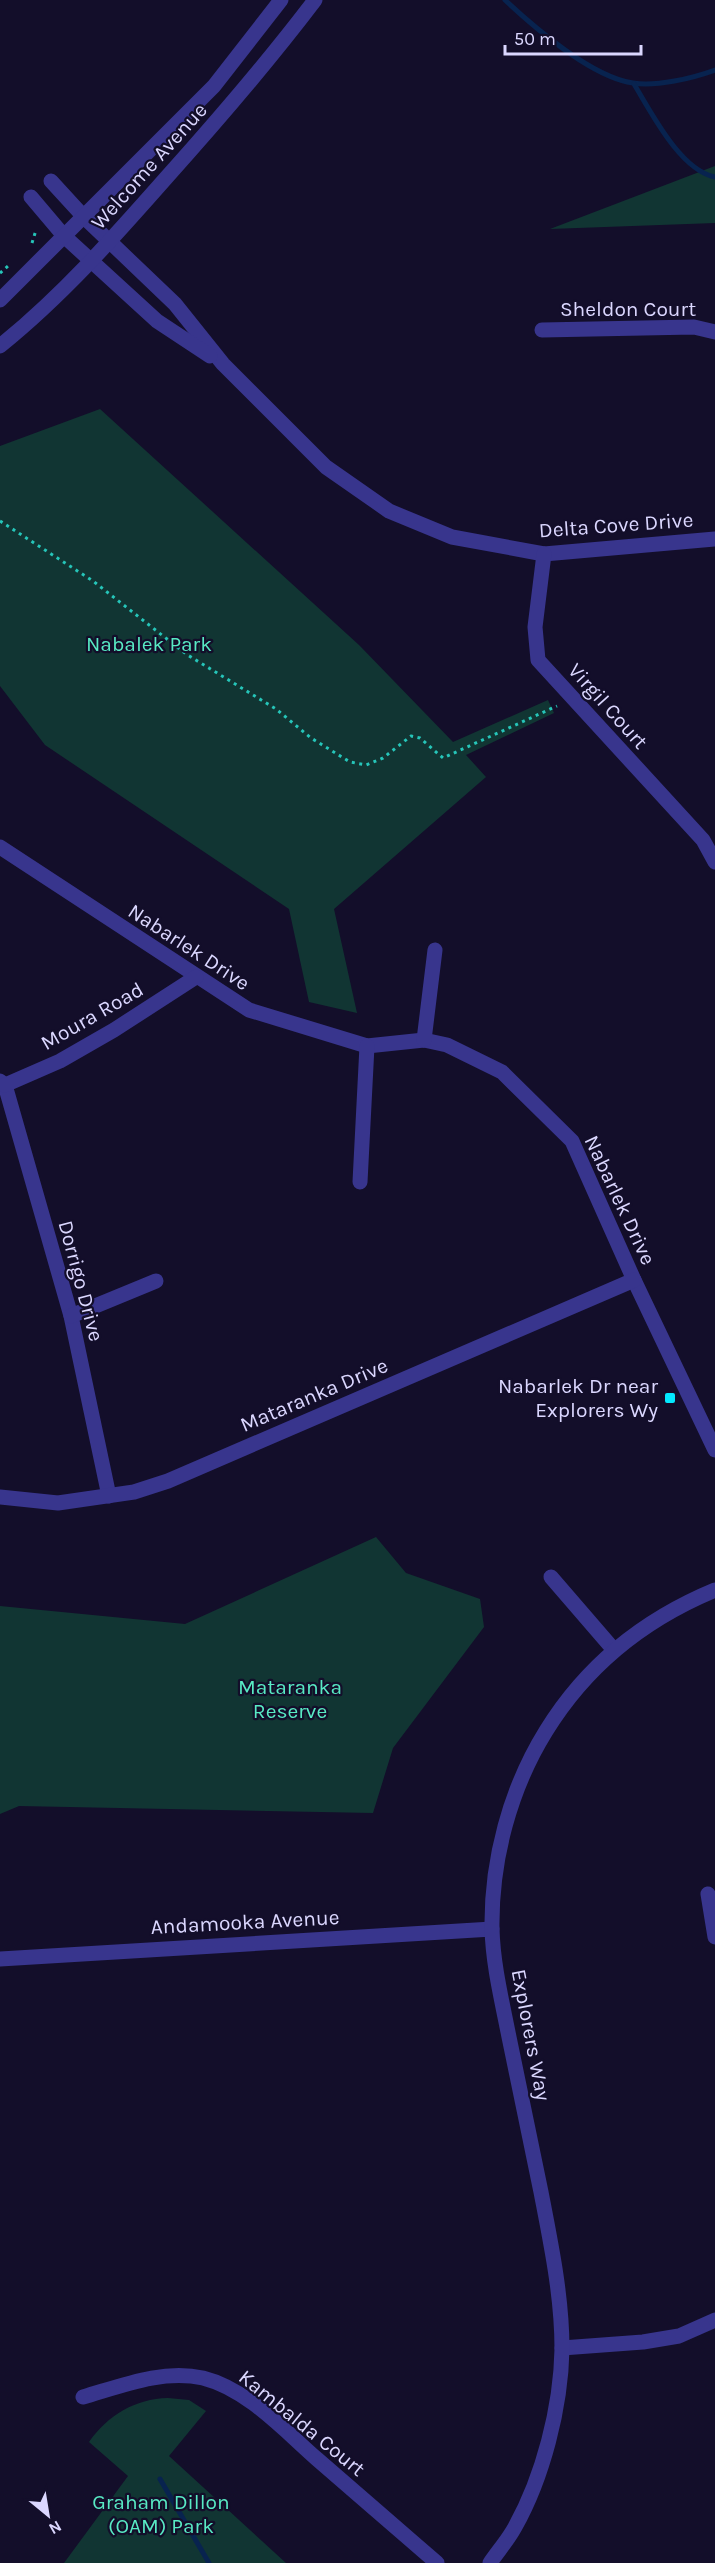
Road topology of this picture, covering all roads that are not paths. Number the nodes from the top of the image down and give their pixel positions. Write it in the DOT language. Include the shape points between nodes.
graph roads {
  1 [pos="281,0"];
  2 [pos="315,0"];
  3 [pos="51,181"];
  4 [pos="31,197"];
  5 [pos="84,217"];
  6 [pos="64,236"];
  7 [pos="110,242"];
  8 [pos="92,262"];
  9 [pos="0,300"];
  10 [pos="542,330"];
  11 [pos="715,332"];
  12 [pos="0,346"];
  13 [pos="223,364"];
  14 [pos="715,539"];
  15 [pos="544,554"];
  16 [pos="0,848"];
  17 [pos="715,862"];
  18 [pos="435,950"];
  19 [pos="196,977"];
  20 [pos="424,1040"];
  21 [pos="367,1046"];
  22 [pos="3,1083"];
  23 [pos="360,1182"];
  24 [pos="156,1281"];
  25 [pos="634,1281"];
  26 [pos="71,1316"];
  27 [pos="715,1450"];
  28 [pos="109,1496"];
  29 [pos="0,1497"];
  30 [pos="551,1577"];
  31 [pos="715,1590"];
  32 [pos="614,1650"];
  33 [pos="708,1894"];
  34 [pos="492,1929"];
  35 [pos="715,1937"];
  36 [pos="0,1959"];
  37 [pos="715,2320"];
  38 [pos="562,2348"];
  39 [pos="82,2397"];
  40 [pos="438,2563"];
  41 [pos="490,2563"];
  1 -- 5 [label="street, Welcome Avenue" via="214,86"];
  2 -- 7 [label="street, Welcome Avenue" via="236,99"];
  3 -- 5 [label="street, Delta Cove Drive"];
  4 -- 6 [label="street, Delta Cove Drive"];
  5 -- 6 [label="street, Welcome Avenue"];
  5 -- 7 [label="street, Delta Cove Drive"];
  6 -- 8 [label="street, Delta Cove Drive"];
  6 -- 9 [label="street, Welcome Avenue"];
  7 -- 8 [label="street, Welcome Avenue"];
  7 -- 13 [label="street, Delta Cove Drive" via="175,304"];
  8 -- 12 [label="street, Welcome Avenue"];
  8 -- 13 [label="street, Delta Cove Drive" via="158,321"];
  10 -- 11 [label="street, Sheldon Court" via="694,327"];
  13 -- 15 [label="street, Delta Cove Drive" via="326,467 389,511 452,537"];
  14 -- 15 [label="street, Delta Cove Drive"];
  15 -- 17 [label="street, Virgil Court" via="535,627 538,660 703,840"];
  16 -- 19 [label="street, Nabarlek Drive"];
  18 -- 20 [label="street"];
  19 -- 21 [label="street, Nabarlek Drive" via="249,1010"];
  19 -- 22 [label="street, Moura Road" via="69,1056"];
  20 -- 21 [label="street, Nabarlek Drive"];
  20 -- 25 [label="street, Nabarlek Drive" via="447,1045 502,1072 572,1141"];
  21 -- 23 [label="street"];
  22 -- 26 [label="street, Dorrigo Drive"];
  24 -- 26 [label="street"];
  25 -- 27 [label="street, Nabarlek Drive"];
  25 -- 28 [label="street, Mataranka Drive" via="168,1481"];
  26 -- 28 [label="street, Dorrigo Drive"];
  28 -- 29 [label="street, Mataranka Drive" via="58,1503"];
  30 -- 32 [label="street"];
  31 -- 32 [label="street, Explorers Way" via="678,1607"];
  32 -- 34 [label="street, Explorers Way" via="557,1713 525,1768 507,1819 495,1881"];
  33 -- 35 [label="street"];
  34 -- 36 [label="street, Andamooka Avenue"];
  34 -- 38 [label="street, Explorers Way" via="497,1977 554,2260"];
  37 -- 38 [label="street" via="679,2336"];
  38 -- 41 [label="street, Explorers Way" via="557,2402 541,2466 514,2527"];
  39 -- 40 [label="street, Kambalda Court" via="161,2376 202,2378 219,2384 246,2399"];
}
